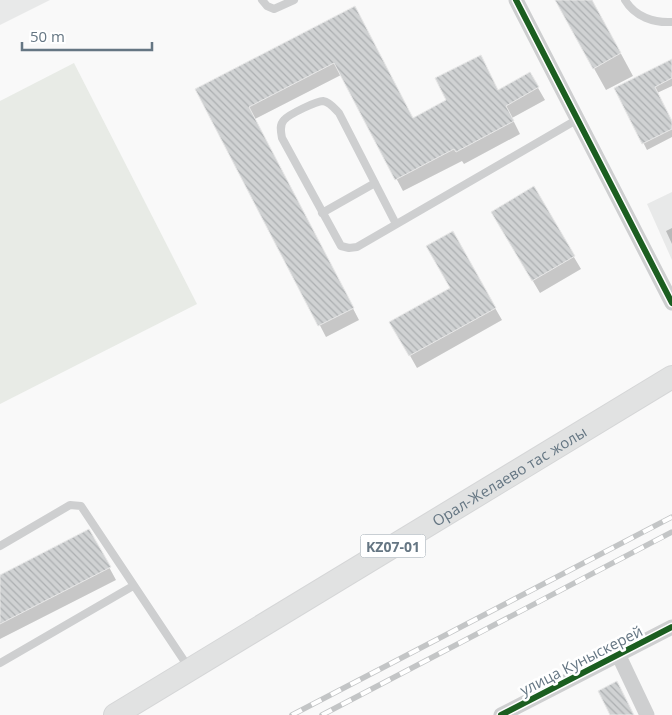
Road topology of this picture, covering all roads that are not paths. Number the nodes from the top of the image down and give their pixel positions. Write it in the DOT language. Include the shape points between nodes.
graph roads {
  1 [pos="262,0"];
  2 [pos="294,0"];
  3 [pos="516,0"];
  4 [pos="625,0"];
  5 [pos="672,23"];
  6 [pos="578,119"];
  7 [pos="375,183"];
  8 [pos="322,213"];
  9 [pos="396,224"];
  10 [pos="672,303"];
  11 [pos="672,377"];
  12 [pos="0,546"];
  13 [pos="133,586"];
  14 [pos="672,627"];
  15 [pos="618,654"];
  16 [pos="0,663"];
  17 [pos="190,670"];
  18 [pos="114,715"];
  19 [pos="501,715"];
  20 [pos="647,715"];
  1 -- 2 [label="lane" via="274,9"];
  3 -- 6 [label="street"];
  4 -- 5 [label="lane" via="644,18"];
  6 -- 9 [label="lane"];
  6 -- 10 [label="street"];
  7 -- 8 [label="lane"];
  7 -- 8 [label="lane" via="332,105 323,102 313,104 284,119 280,129 282,138"];
  7 -- 9 [label="lane"];
  8 -- 9 [label="lane" via="341,246 348,248"];
  11 -- 17 [label="main road, Орал-Желаево тас жолы / KZ07-01"];
  12 -- 13 [label="lane" via="70,505 81,506"];
  13 -- 16 [label="lane"];
  13 -- 17 [label="lane"];
  14 -- 15 [label="street, улица Куныскерей"];
  15 -- 19 [label="street, улица Куныскерей"];
  15 -- 20 [label="street"];
  17 -- 18 [label="main road, Орал-Желаево тас жолы / KZ07-01"];
}
